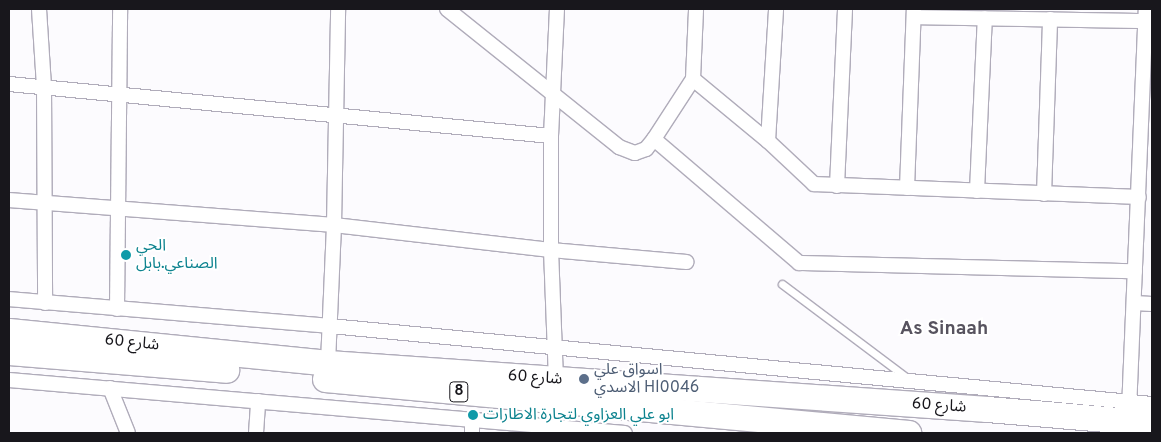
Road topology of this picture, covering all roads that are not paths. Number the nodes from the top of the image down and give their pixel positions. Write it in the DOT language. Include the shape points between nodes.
graph roads {
  1 [pos="39,9"];
  2 [pos="120,9"];
  3 [pos="338,9"];
  4 [pos="446,9"];
  5 [pos="557,9"];
  6 [pos="696,9"];
  7 [pos="776,9"];
  8 [pos="845,9"];
  9 [pos="914,13"];
  10 [pos="1146,15"];
  11 [pos="985,18"];
  12 [pos="1050,19"];
  13 [pos="693,79"];
  14 [pos="9,84"];
  15 [pos="44,86"];
  16 [pos="118,93"];
  17 [pos="554,97"];
  18 [pos="1147,114"];
  19 [pos="336,116"];
  20 [pos="551,136"];
  21 [pos="654,139"];
  22 [pos="768,141"];
  23 [pos="838,186"];
  24 [pos="907,188"];
  25 [pos="977,191"];
  26 [pos="1044,194"];
  27 [pos="1138,197"];
  28 [pos="9,200"];
  29 [pos="44,202"];
  30 [pos="117,208"];
  31 [pos="1138,212"];
  32 [pos="1152,212"];
  33 [pos="334,225"];
  34 [pos="551,250"];
  35 [pos="686,262"];
  36 [pos="1136,271"];
  37 [pos="782,284"];
  38 [pos="9,300"];
  39 [pos="45,303"];
  40 [pos="1134,303"];
  41 [pos="1152,304"];
  42 [pos="117,308"];
  43 [pos="330,326"];
  44 [pos="9,331"];
  45 [pos="555,347"];
  46 [pos="9,352"];
  47 [pos="328,363"];
  48 [pos="9,380"];
  49 [pos="556,380"];
  50 [pos="912,381"];
  51 [pos="110,388"];
  52 [pos="988,399"];
  53 [pos="258,401"];
  54 [pos="1152,404"];
  55 [pos="1129,412"];
  56 [pos="1152,423"];
  57 [pos="472,426"];
  58 [pos="128,433"];
  59 [pos="256,433"];
  60 [pos="625,433"];
  61 [pos="909,433"];
  1 -- 15 [label="street"];
  2 -- 16 [label="street"];
  3 -- 19 [label="street"];
  4 -- 17 [label="street"];
  5 -- 17 [label="street"];
  6 -- 13 [label="street"];
  7 -- 22 [label="street"];
  8 -- 23 [label="street"];
  9 -- 11 [label="street"];
  9 -- 24 [label="street"];
  10 -- 12 [label="street"];
  10 -- 18 [label="street"];
  11 -- 12 [label="street"];
  11 -- 25 [label="street"];
  12 -- 26 [label="street"];
  13 -- 21 [label="street"];
  13 -- 22 [label="street"];
  14 -- 15 [label="street"];
  15 -- 16 [label="street"];
  15 -- 29 [label="street"];
  16 -- 19 [label="street"];
  16 -- 30 [label="street"];
  17 -- 20 [label="street"];
  17 -- 21 [label="street" via="629,152 641,152"];
  18 -- 27 [label="street"];
  19 -- 20 [label="street"];
  19 -- 33 [label="street"];
  20 -- 34 [label="street"];
  21 -- 36 [label="street" via="799,263"];
  22 -- 23 [label="street" via="814,184"];
  23 -- 24 [label="street"];
  24 -- 25 [label="street"];
  25 -- 26 [label="street"];
  26 -- 27 [label="street"];
  27 -- 31 [label="street"];
  28 -- 29 [label="street"];
  29 -- 30 [label="street"];
  29 -- 39 [label="street"];
  30 -- 33 [label="street"];
  30 -- 42 [label="street"];
  31 -- 32 [label="street"];
  31 -- 36 [label="street"];
  33 -- 34 [label="street"];
  33 -- 43 [label="street"];
  34 -- 35 [label="street"];
  34 -- 45 [label="street"];
  36 -- 40 [label="street"];
  37 -- 50 [label="lane"];
  38 -- 39 [label="street"];
  39 -- 42 [label="street"];
  40 -- 41 [label="street"];
  40 -- 55 [label="street"];
  42 -- 43 [label="street"];
  43 -- 45 [label="street"];
  43 -- 47 [label="street"];
  44 -- 47 [label="highway, شارع 60 / 8"];
  45 -- 49 [label="street"];
  45 -- 50 [label="street"];
  46 -- 61 [label="highway, شارع 60 / 8"];
  47 -- 49 [label="highway, شارع 60 / 8"];
  48 -- 51 [label="street"];
  49 -- 52 [label="highway, شارع 60 / 8"];
  50 -- 52 [label="street"];
  51 -- 53 [label="street"];
  51 -- 58 [label="street"];
  52 -- 55 [label="highway, شارع 60 / 8"];
  53 -- 57 [label="street"];
  53 -- 59 [label="street"];
  54 -- 55 [label="street"];
  55 -- 56 [label="highway, شارع 60 / 8"];
  57 -- 60 [label="street"];
}
